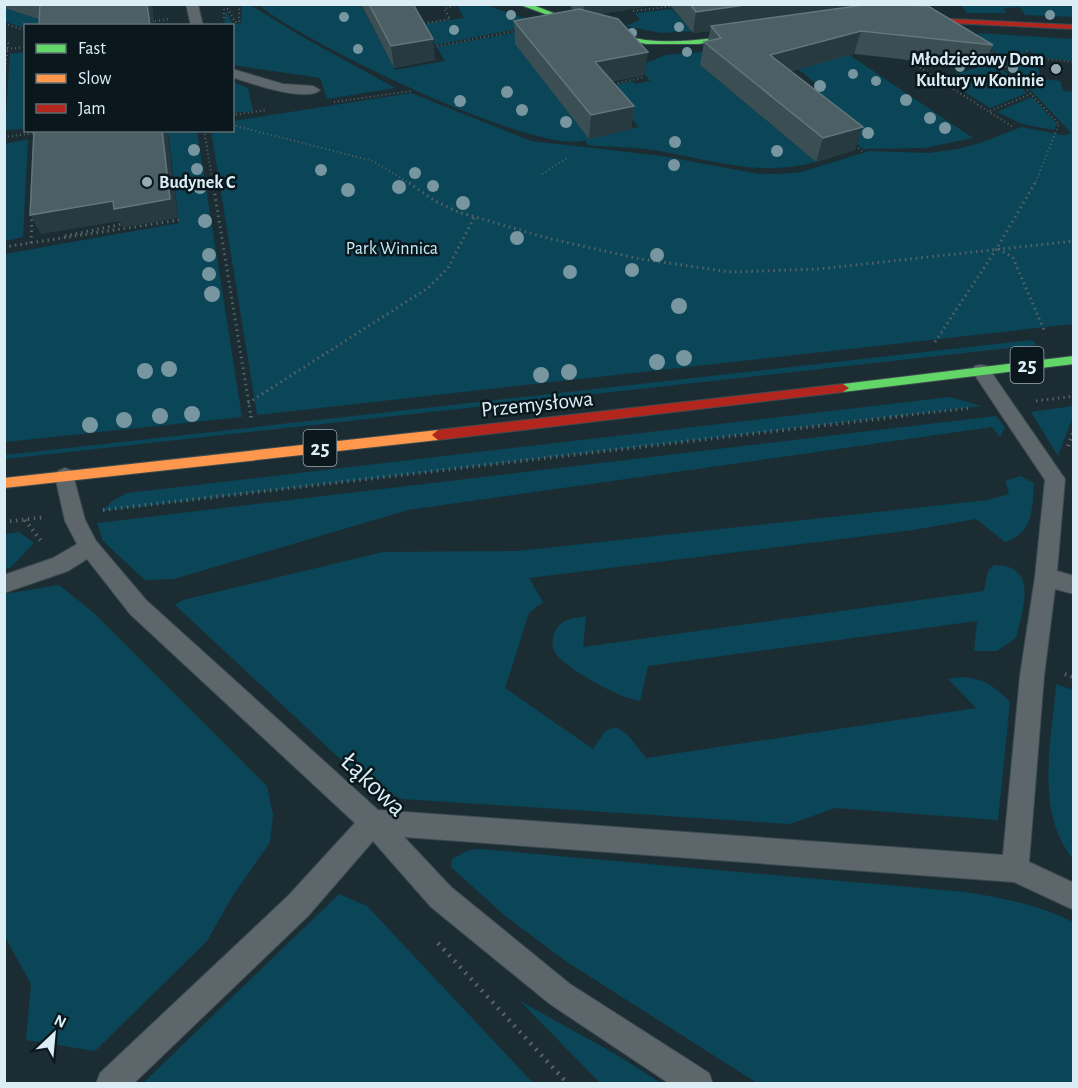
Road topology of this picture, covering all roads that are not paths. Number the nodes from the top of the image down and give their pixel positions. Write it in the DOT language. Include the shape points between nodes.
graph roads {
  1 [pos="192,4"];
  2 [pos="521,4"];
  3 [pos="895,19"];
  4 [pos="197,24"];
  5 [pos="1074,27"];
  6 [pos="766,32"];
  7 [pos="234,74"];
  8 [pos="313,90"];
  9 [pos="1074,360"];
  10 [pos="981,372"];
  11 [pos="65,476"];
  12 [pos="4,483"];
  13 [pos="89,547"];
  14 [pos="1046,577"];
  15 [pos="4,584"];
  16 [pos="1074,585"];
  17 [pos="373,822"];
  18 [pos="1015,869"];
  19 [pos="1074,897"];
  20 [pos="111,1083"];
  21 [pos="698,1083"];
  1 -- 4 [label="lane"];
  2 -- 6 [label="main road" via="599,30 663,43"];
  3 -- 5 [label="main road"];
  7 -- 8 [label="lane" via="282,88"];
  9 -- 10 [label="main road, Przemysłowa / 25"];
  10 -- 11 [label="main road, Przemysłowa / 25"];
  10 -- 14 [label="lane" via="1055,479"];
  11 -- 12 [label="main road, Przemysłowa / 25"];
  11 -- 13 [label="lane, Łąkowa" via="74,514"];
  13 -- 15 [label="lane" via="60,565"];
  13 -- 17 [label="lane, Łąkowa" via="138,607"];
  14 -- 16 [label="lane"];
  14 -- 18 [label="lane" via="1032,676"];
  17 -- 18 [label="lane"];
  17 -- 20 [label="lane" via="298,906"];
  17 -- 21 [label="lane, Łąkowa" via="441,897 560,994"];
  18 -- 19 [label="lane"];
}
